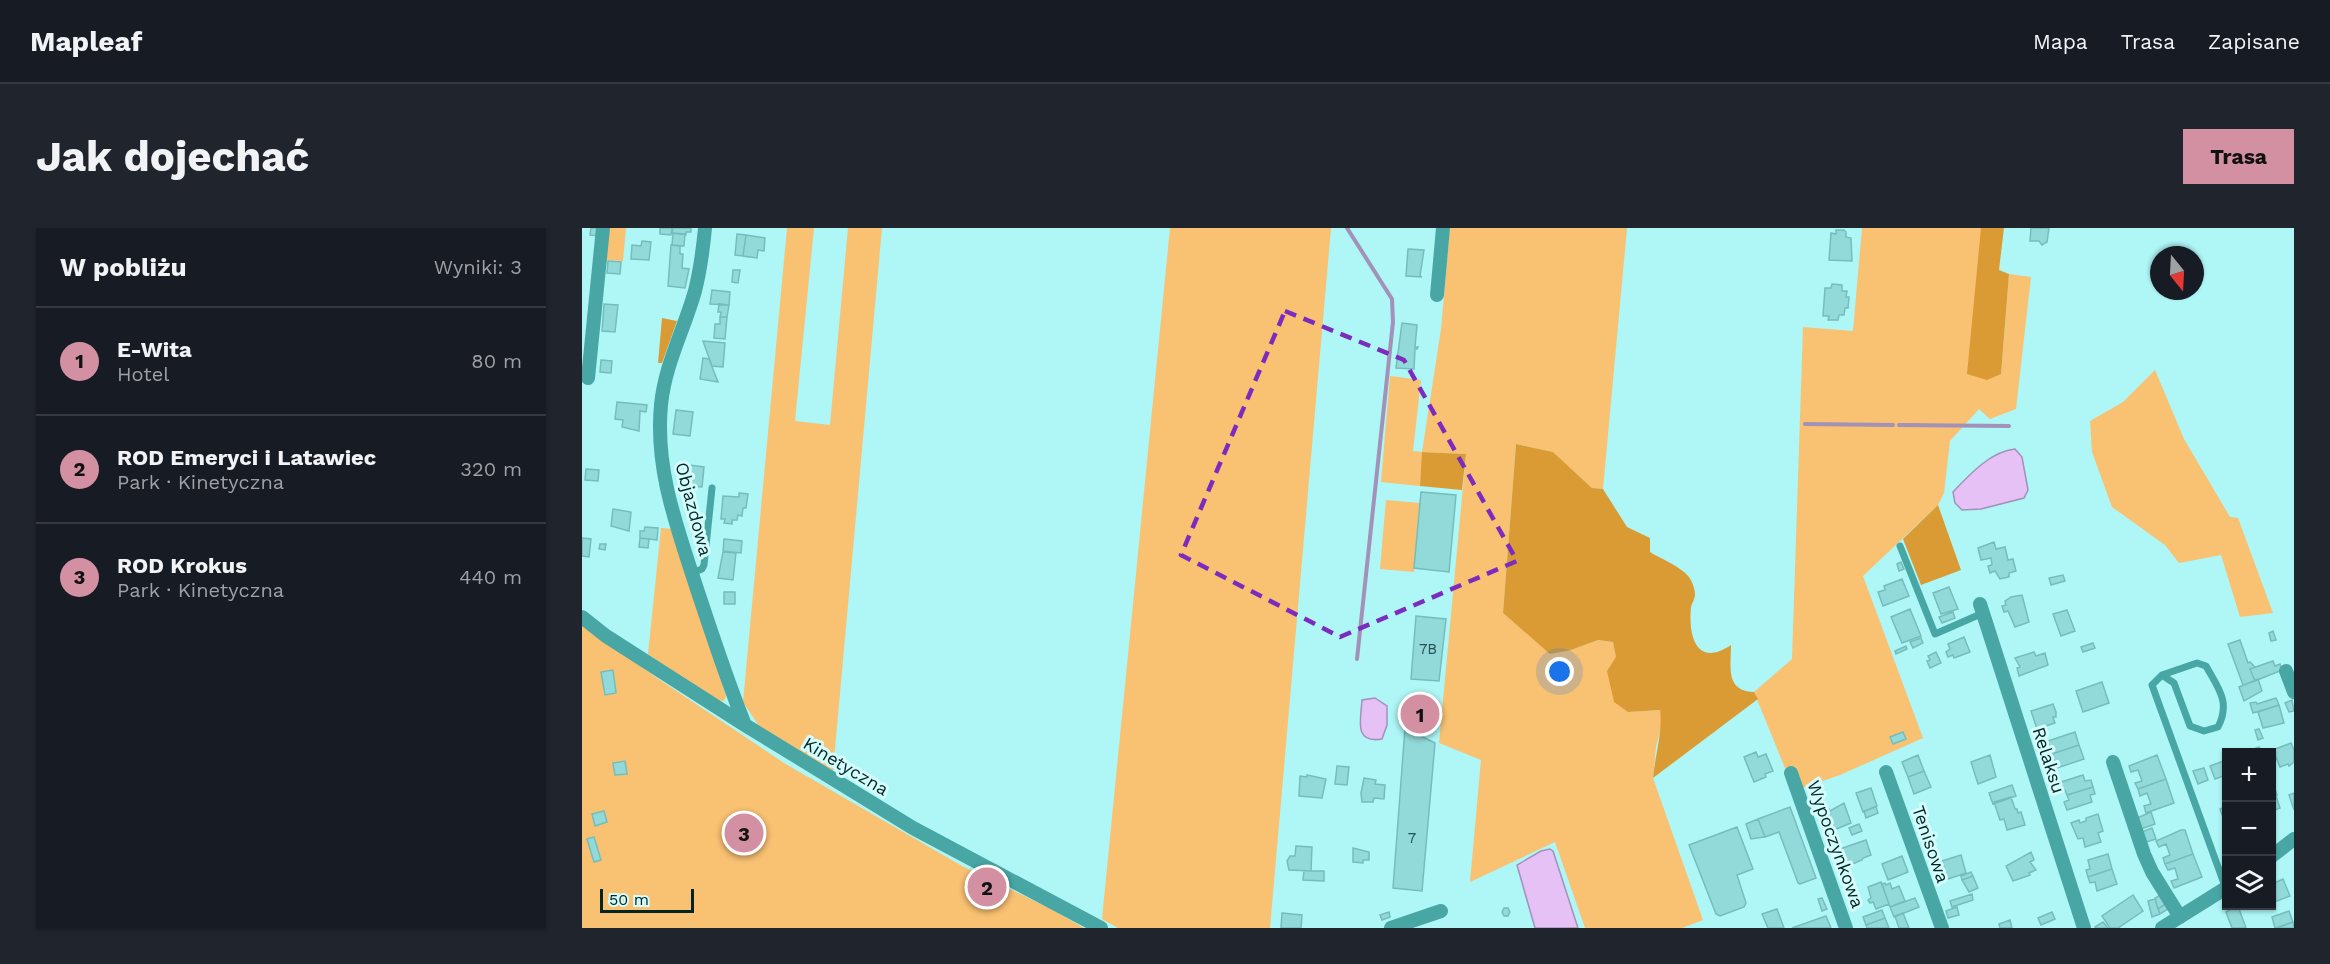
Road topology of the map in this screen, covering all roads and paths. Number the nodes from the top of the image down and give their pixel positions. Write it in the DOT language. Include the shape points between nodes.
graph roads {
  1 [pos="603,228"];
  2 [pos="705,228"];
  3 [pos="1443,228"];
  4 [pos="1437,295"];
  5 [pos="588,378"];
  6 [pos="712,489"];
  7 [pos="1900,546"];
  8 [pos="692,573"];
  9 [pos="1982,608"];
  10 [pos="582,617"];
  11 [pos="2286,671"];
  12 [pos="2162,675"];
  13 [pos="2294,692"];
  14 [pos="745,725"];
  15 [pos="2113,762"];
  16 [pos="1791,772"];
  17 [pos="1886,772"];
  18 [pos="2292,846"];
  19 [pos="2276,854"];
  20 [pos="2222,878"];
  21 [pos="2222,891"];
  22 [pos="1441,911"];
  23 [pos="2180,917"];
  24 [pos="1101,928"];
  25 [pos="1391,928"];
  26 [pos="1846,928"];
  27 [pos="1941,928"];
  28 [pos="2084,928"];
  29 [pos="2162,928"];
  1 -- 5 [label="street"];
  2 -- 8 [label="street, Objazdowa" via="695,291 665,379 660,429 665,485"];
  3 -- 4 [label="street"];
  6 -- 8 [label="lane" via="704,566"];
  7 -- 9 [label="lane" via="1935,634"];
  8 -- 14 [label="street, Objazdowa"];
  9 -- 28 [label="street, Relaksu"];
  10 -- 14 [label="street, Kinetyczna"];
  11 -- 13 [label="street"];
  12 -- 12 [label="lane" via="2174,683 2190,726 2204,731 2217,727 2223,716 2224,700 2206,666 2197,663"];
  12 -- 20 [label="lane" via="2152,685 2155,698"];
  14 -- 24 [label="street, Kinetyczna" via="913,828"];
  15 -- 23 [label="street" via="2144,854"];
  16 -- 26 [label="street, Wypoczynkowa"];
  17 -- 27 [label="street, Tenisowa"];
  18 -- 19 [label="street"];
  21 -- 23 [label="street"];
  22 -- 25 [label="street"];
  23 -- 29 [label="street"];
}
